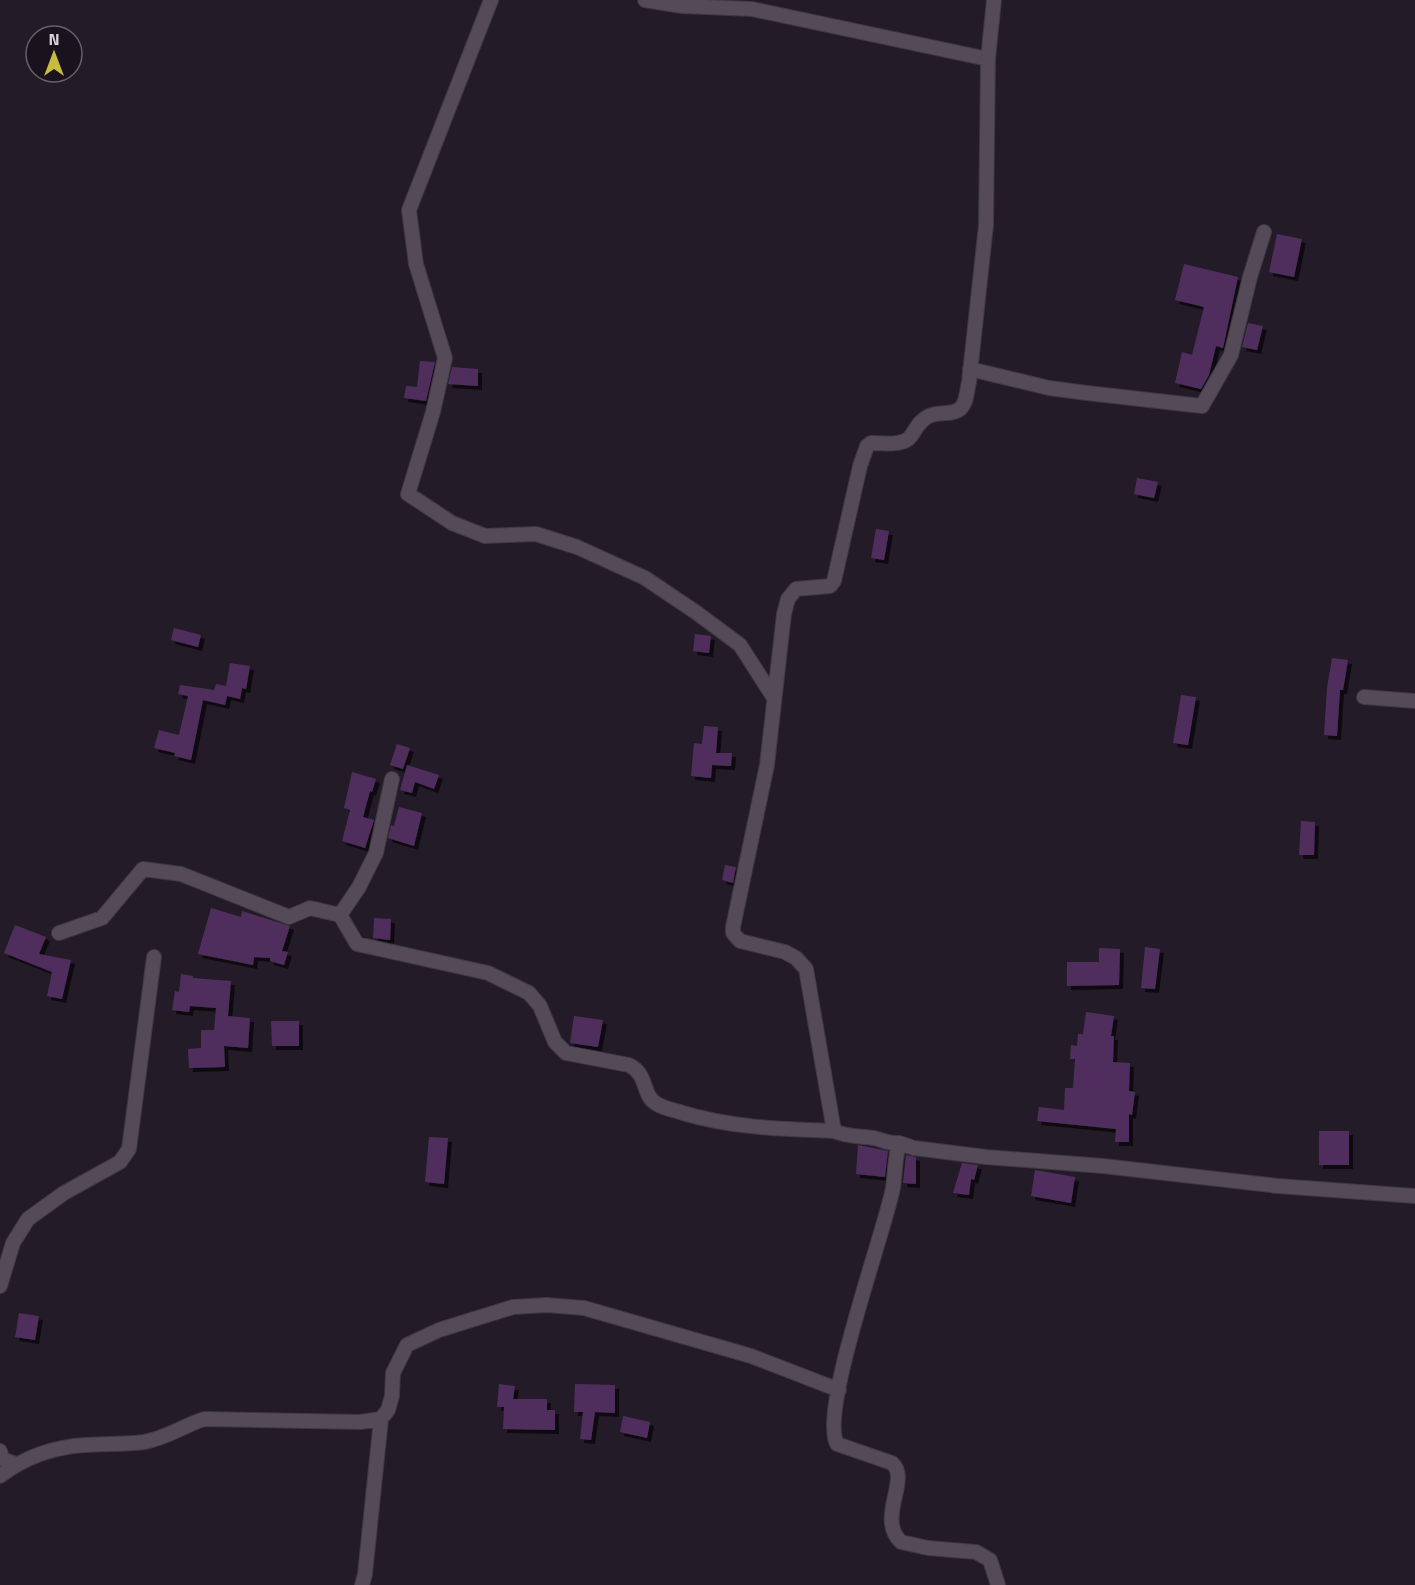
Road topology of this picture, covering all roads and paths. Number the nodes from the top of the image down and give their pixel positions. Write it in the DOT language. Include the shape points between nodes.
graph roads {
  1 [pos="491,0"];
  2 [pos="645,0"];
  3 [pos="994,0"];
  4 [pos="988,59"];
  5 [pos="1264,232"];
  6 [pos="970,369"];
  7 [pos="1364,697"];
  8 [pos="774,698"];
  9 [pos="1415,702"];
  10 [pos="392,779"];
  11 [pos="340,915"];
  12 [pos="58,933"];
  13 [pos="154,957"];
  14 [pos="834,1131"];
  15 [pos="899,1143"];
  16 [pos="1415,1196"];
  17 [pos="0,1286"];
  18 [pos="839,1390"];
  19 [pos="381,1419"];
  20 [pos="0,1451"];
  21 [pos="16,1464"];
  22 [pos="0,1476"];
  23 [pos="362,1585"];
  24 [pos="998,1585"];
  1 -- 8 [label="street" via="409,210 416,264 445,358 408,494 452,523 485,536 536,534 577,547 645,578 740,645"];
  2 -- 4 [label="street" via="752,9"];
  3 -- 4 [label="street"];
  4 -- 6 [label="street" via="986,225"];
  5 -- 6 [label="street" via="1231,355 1202,406 1049,387"];
  6 -- 8 [label="street" via="960,409 928,416 903,442 867,446 834,581 830,586 796,589 788,599"];
  7 -- 9 [label="street"];
  8 -- 14 [label="street" via="767,765 732,927 740,941 785,952 806,969"];
  10 -- 11 [label="street" via="376,853"];
  11 -- 12 [label="street" via="310,908 289,917 181,874 143,869 102,918"];
  11 -- 14 [label="street" via="357,944 488,974 530,993 555,1042 566,1053 638,1070 651,1100 660,1106 712,1120"];
  13 -- 17 [label="street" via="129,1149 120,1162 64,1193 28,1219 13,1243"];
  14 -- 15 [label="street"];
  15 -- 16 [label="street" via="986,1157"];
  15 -- 18 [label="street" via="892,1188"];
  18 -- 19 [label="street" via="751,1356 584,1308 513,1307 439,1329 407,1346 393,1372 392,1396"];
  18 -- 24 [label="street" via="833,1429 837,1444 892,1462 897,1471 890,1518 896,1538 928,1548 976,1552 993,1566"];
  19 -- 21 [label="street" via="204,1419 166,1437 58,1448"];
  19 -- 23 [label="street"];
  20 -- 21 [label="street" via="2,1459"];
  21 -- 22 [label="street"];
}
